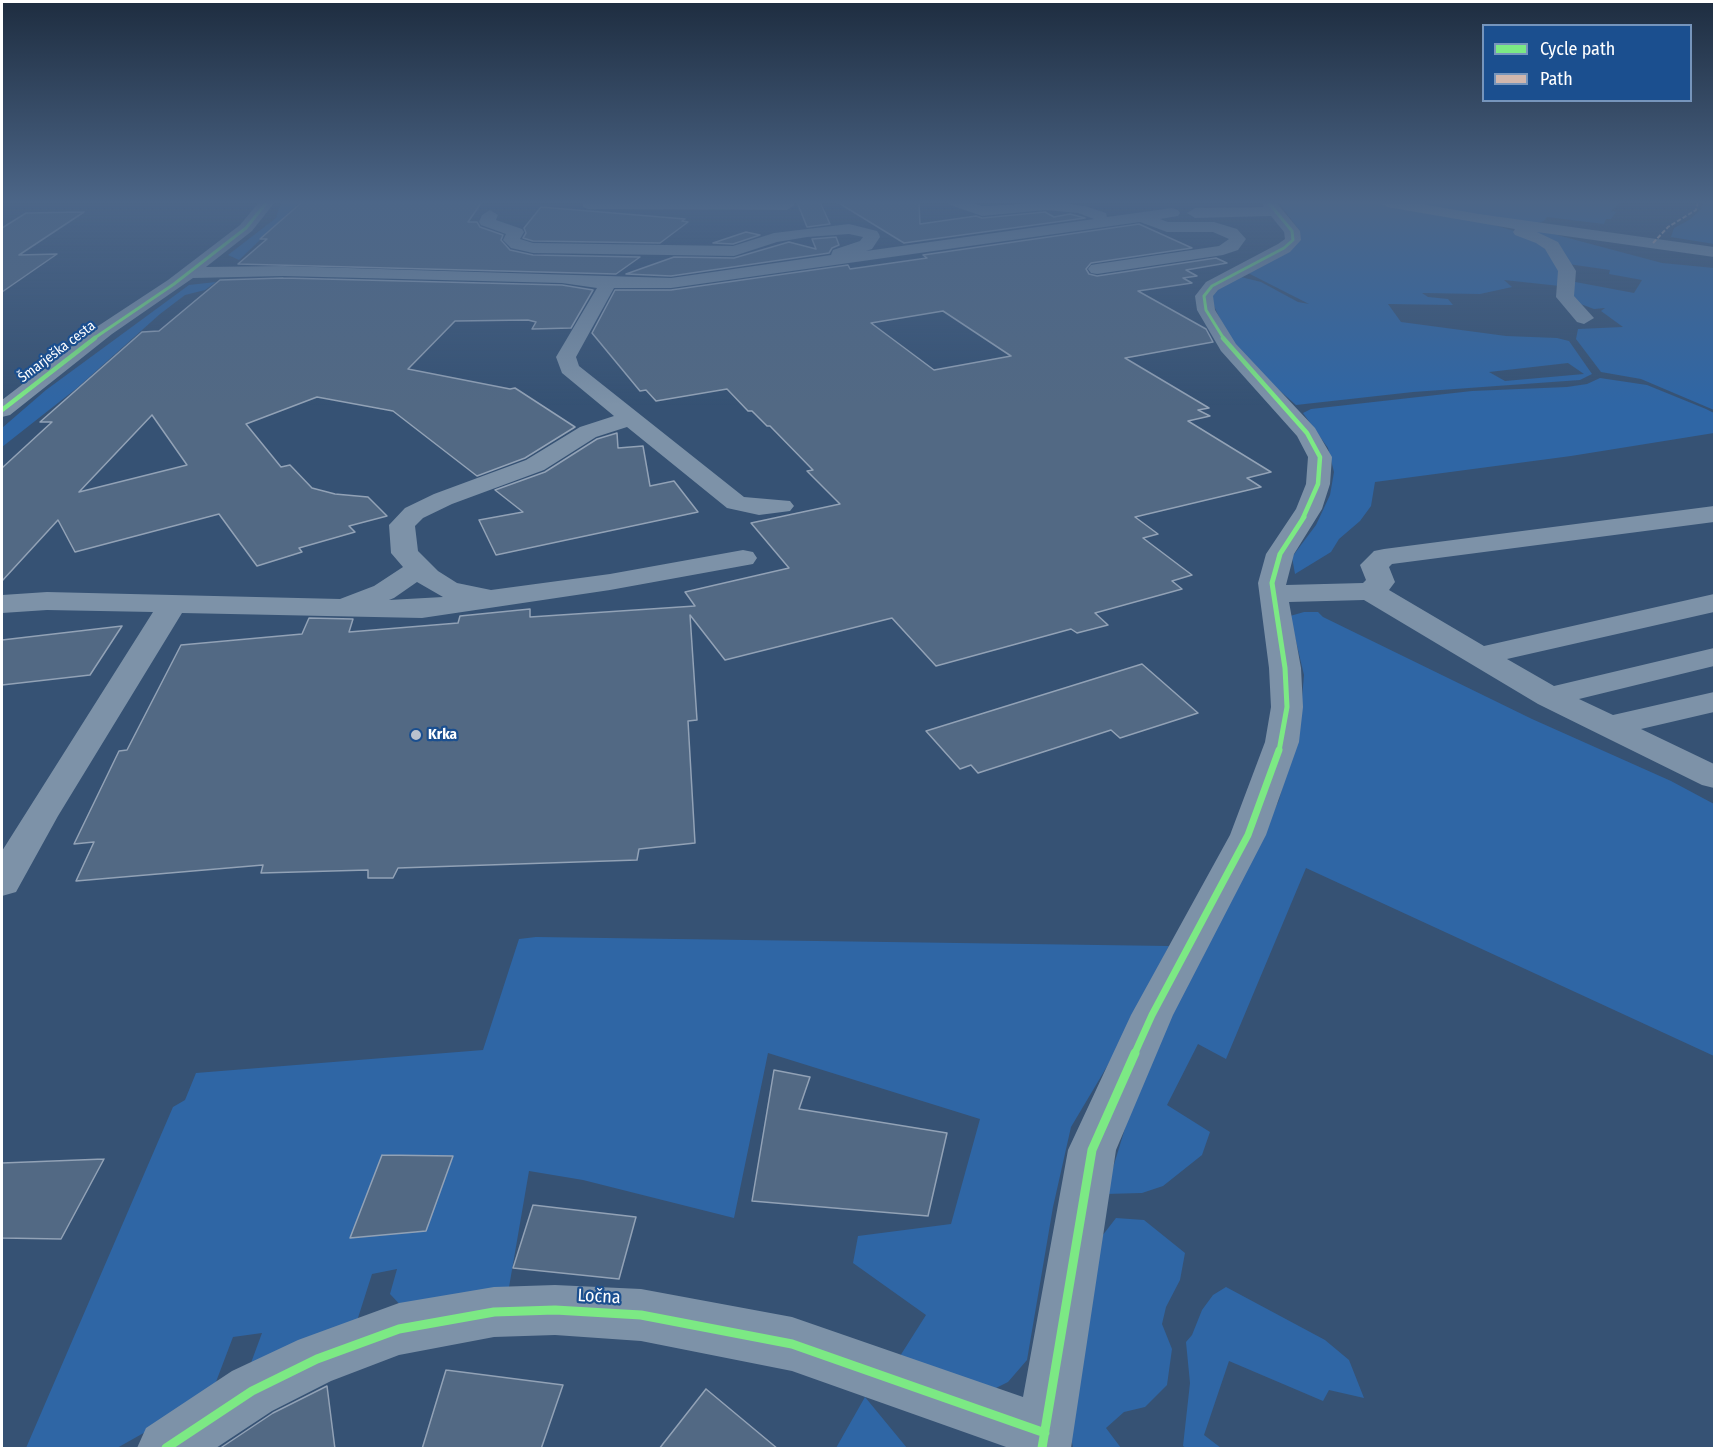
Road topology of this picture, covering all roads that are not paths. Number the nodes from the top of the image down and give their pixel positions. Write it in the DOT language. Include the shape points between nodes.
graph roads {
  1 [pos="191,270"];
  2 [pos="777,270"];
  3 [pos="1243,270"];
  4 [pos="1566,270"];
  5 [pos="187,273"];
  6 [pos="603,283"];
  7 [pos="1584,318"];
  8 [pos="2,410"];
  9 [pos="631,418"];
  10 [pos="781,506"];
  11 [pos="1714,514"];
  12 [pos="743,558"];
  13 [pos="419,568"];
  14 [pos="1370,591"];
  15 [pos="1274,594"];
  16 [pos="495,599"];
  17 [pos="173,603"];
  18 [pos="1714,603"];
  19 [pos="2,604"];
  20 [pos="331,607"];
  21 [pos="1480,656"];
  22 [pos="1714,657"];
  23 [pos="1550,697"];
  24 [pos="1714,702"];
  25 [pos="1609,726"];
  26 [pos="1711,773"];
  27 [pos="2,884"];
  28 [pos="1044,1441"];
  29 [pos="166,1449"];
  1 -- 5 [label="street, Šmarješka cesta"];
  2 -- 6 [label="street" via="671,284"];
  3 -- 15 [label="street" via="1212,286 1204,297 1206,310 1228,347 1307,433 1320,457 1318,484 1309,509 1280,554 1272,584"];
  4 -- 7 [label="street" via="1564,297"];
  5 -- 6 [label="street" via="283,271 562,278"];
  5 -- 8 [label="street, Šmarješka cesta"];
  6 -- 9 [label="street" via="606,287 566,357 569,369"];
  9 -- 10 [label="street" via="736,502"];
  9 -- 13 [label="street" via="588,432 535,465 414,513 402,525 402,535 405,553"];
  11 -- 14 [label="street" via="1384,557 1374,565 1381,582"];
  12 -- 16 [label="street"];
  13 -- 16 [label="street" via="448,590"];
  13 -- 20 [label="street" via="384,591"];
  14 -- 15 [label="street"];
  14 -- 21 [label="street"];
  15 -- 28 [label="street" via="1285,668 1287,707 1282,742 1248,835 1152,1015 1092,1150"];
  16 -- 20 [label="street" via="422,609"];
  17 -- 19 [label="street"];
  17 -- 20 [label="street"];
  17 -- 27 [label="street"];
  18 -- 21 [label="street"];
  21 -- 23 [label="street"];
  22 -- 23 [label="street"];
  23 -- 25 [label="street"];
  24 -- 25 [label="street"];
  25 -- 26 [label="street"];
  28 -- 29 [label="street, Ločna" via="792,1344 641,1315 555,1310 494,1312 399,1329 317,1359 252,1391"];
}
